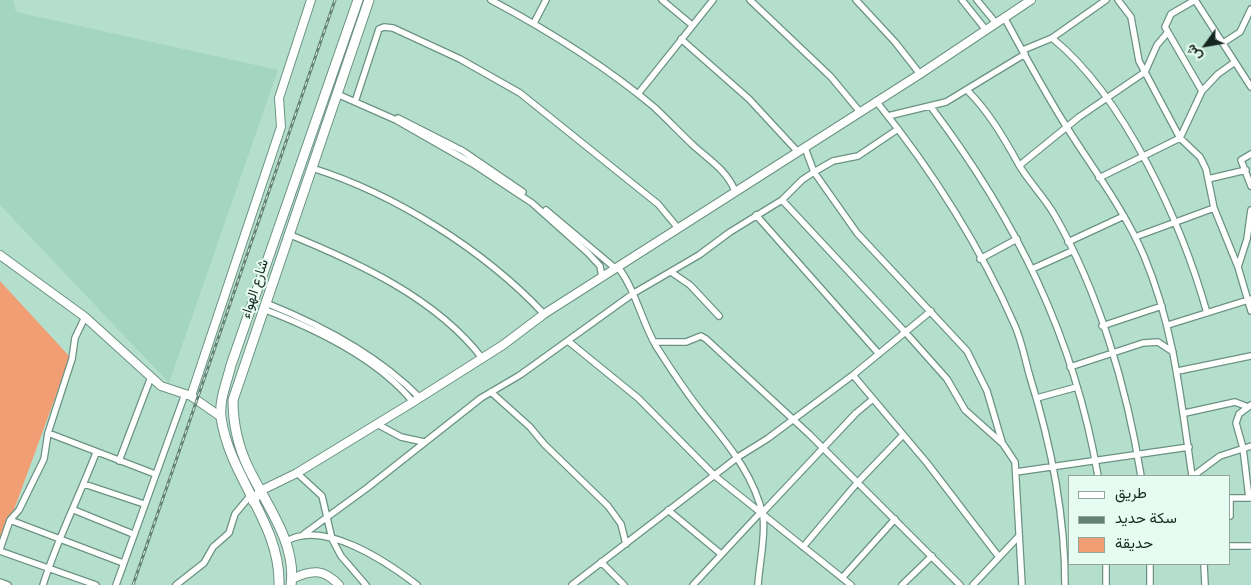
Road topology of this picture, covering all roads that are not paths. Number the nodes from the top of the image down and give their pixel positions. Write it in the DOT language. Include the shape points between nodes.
graph roads {
  1 [pos="311,0"];
  2 [pos="358,0"];
  3 [pos="369,0"];
  4 [pos="491,0"];
  5 [pos="546,0"];
  6 [pos="662,0"];
  7 [pos="713,0"];
  8 [pos="750,0"];
  9 [pos="856,0"];
  10 [pos="962,0"];
  11 [pos="977,0"];
  12 [pos="1031,0"];
  13 [pos="1106,0"];
  14 [pos="1118,0"];
  15 [pos="1195,0"];
  16 [pos="1251,8"];
  17 [pos="1004,18"];
  18 [pos="534,23"];
  19 [pos="996,23"];
  20 [pos="692,25"];
  21 [pos="986,30"];
  22 [pos="1168,32"];
  23 [pos="1052,38"];
  24 [pos="681,39"];
  25 [pos="1223,43"];
  26 [pos="1024,52"];
  27 [pos="1235,62"];
  28 [pos="1145,72"];
  29 [pos="920,74"];
  30 [pos="1251,87"];
  31 [pos="967,90"];
  32 [pos="1202,91"];
  33 [pos="337,94"];
  34 [pos="638,94"];
  35 [pos="1106,99"];
  36 [pos="876,101"];
  37 [pos="356,103"];
  38 [pos="931,107"];
  39 [pos="860,112"];
  40 [pos="888,116"];
  41 [pos="1066,126"];
  42 [pos="898,129"];
  43 [pos="1180,138"];
  44 [pos="802,150"];
  45 [pos="1251,154"];
  46 [pos="1143,156"];
  47 [pos="1020,165"];
  48 [pos="312,168"];
  49 [pos="1246,170"];
  50 [pos="814,172"];
  51 [pos="1099,178"];
  52 [pos="1208,179"];
  53 [pos="1251,186"];
  54 [pos="735,191"];
  55 [pos="782,200"];
  56 [pos="1214,208"];
  57 [pos="1251,210"];
  58 [pos="756,215"];
  59 [pos="1124,216"];
  60 [pos="1176,224"];
  61 [pos="678,228"];
  62 [pos="288,234"];
  63 [pos="1135,237"];
  64 [pos="1018,239"];
  65 [pos="1068,242"];
  66 [pos="1072,251"];
  67 [pos="0,255"];
  68 [pos="980,259"];
  69 [pos="1238,267"];
  70 [pos="617,268"];
  71 [pos="1032,269"];
  72 [pos="671,272"];
  73 [pos="602,277"];
  74 [pos="634,293"];
  75 [pos="1249,300"];
  76 [pos="265,306"];
  77 [pos="1162,306"];
  78 [pos="930,311"];
  79 [pos="1251,311"];
  80 [pos="1207,313"];
  81 [pos="544,314"];
  82 [pos="720,316"];
  83 [pos="85,317"];
  84 [pos="1168,325"];
  85 [pos="1102,326"];
  86 [pos="906,333"];
  87 [pos="568,341"];
  88 [pos="654,342"];
  89 [pos="1173,352"];
  90 [pos="1112,353"];
  91 [pos="879,354"];
  92 [pos="1251,356"];
  93 [pos="482,358"];
  94 [pos="1070,367"];
  95 [pos="1178,371"];
  96 [pos="852,375"];
  97 [pos="151,377"];
  98 [pos="1076,387"];
  99 [pos="491,392"];
  100 [pos="188,395"];
  101 [pos="420,398"];
  102 [pos="1037,398"];
  103 [pos="873,399"];
  104 [pos="413,402"];
  105 [pos="1249,406"];
  106 [pos="1185,413"];
  107 [pos="221,417"];
  108 [pos="792,419"];
  109 [pos="377,424"];
  110 [pos="48,434"];
  111 [pos="904,435"];
  112 [pos="424,442"];
  113 [pos="1002,444"];
  114 [pos="1251,446"];
  115 [pos="1189,447"];
  116 [pos="1243,448"];
  117 [pos="824,449"];
  118 [pos="96,453"];
  119 [pos="1137,455"];
  120 [pos="738,457"];
  121 [pos="119,460"];
  122 [pos="1095,461"];
  123 [pos="1054,467"];
  124 [pos="1016,472"];
  125 [pos="297,473"];
  126 [pos="155,474"];
  127 [pos="1098,475"];
  128 [pos="1140,475"];
  129 [pos="1193,475"];
  130 [pos="1194,475"];
  131 [pos="715,476"];
  132 [pos="857,483"];
  133 [pos="84,484"];
  134 [pos="260,491"];
  135 [pos="1231,498"];
  136 [pos="1250,498"];
  137 [pos="251,499"];
  138 [pos="144,504"];
  139 [pos="74,510"];
  140 [pos="668,510"];
  141 [pos="761,514"];
  142 [pos="326,516"];
  143 [pos="895,519"];
  144 [pos="10,520"];
  145 [pos="133,534"];
  146 [pos="304,534"];
  147 [pos="1019,536"];
  148 [pos="60,538"];
  149 [pos="332,540"];
  150 [pos="285,542"];
  151 [pos="626,544"];
  152 [pos="1067,546"];
  153 [pos="1231,546"];
  154 [pos="1251,546"];
  155 [pos="803,547"];
  156 [pos="0,550"];
  157 [pos="721,554"];
  158 [pos="932,556"];
  159 [pos="1000,557"];
  160 [pos="123,562"];
  161 [pos="601,562"];
  162 [pos="1106,565"];
  163 [pos="1150,565"];
  164 [pos="1204,565"];
  165 [pos="48,567"];
  166 [pos="842,578"];
  167 [pos="0,582"];
  168 [pos="292,582"];
  169 [pos="8,585"];
  170 [pos="43,585"];
  171 [pos="96,585"];
  172 [pos="116,585"];
  173 [pos="176,585"];
  174 [pos="279,585"];
  175 [pos="339,585"];
  176 [pos="366,585"];
  177 [pos="417,585"];
  178 [pos="573,585"];
  179 [pos="624,585"];
  180 [pos="693,585"];
  181 [pos="758,585"];
  182 [pos="851,585"];
  183 [pos="902,585"];
  184 [pos="960,585"];
  185 [pos="973,585"];
  186 [pos="1022,585"];
  187 [pos="1065,585"];
  188 [pos="1106,585"];
  189 [pos="1150,585"];
  190 [pos="1206,585"];
  1 -- 100 [label="street" via="279,98 281,127"];
  2 -- 107 [label="main road, شارع الهواء" via="231,365"];
  3 -- 33 [label="main road, شارع الهواء"];
  4 -- 18 [label="street"];
  5 -- 18 [label="street"];
  6 -- 20 [label="street"];
  7 -- 20 [label="street"];
  8 -- 39 [label="street" via="831,78"];
  9 -- 29 [label="street"];
  10 -- 21 [label="street"];
  11 -- 19 [label="street"];
  12 -- 17 [label="street"];
  13 -- 23 [label="street"];
  14 -- 28 [label="street" via="1131,17 1135,50"];
  15 -- 22 [label="street" via="1171,14 1166,27"];
  15 -- 25 [label="street"];
  16 -- 25 [label="street" via="1240,32"];
  17 -- 19 [label="street"];
  17 -- 26 [label="street"];
  18 -- 34 [label="street"];
  19 -- 21 [label="street"];
  20 -- 24 [label="street"];
  21 -- 29 [label="street"];
  22 -- 28 [label="street" via="1157,45"];
  22 -- 32 [label="street"];
  23 -- 26 [label="street"];
  23 -- 35 [label="street" via="1086,70"];
  24 -- 34 [label="street"];
  24 -- 44 [label="street"];
  25 -- 27 [label="street"];
  26 -- 31 [label="street"];
  26 -- 41 [label="street"];
  27 -- 30 [label="street"];
  27 -- 32 [label="street"];
  28 -- 35 [label="street"];
  28 -- 43 [label="street"];
  29 -- 36 [label="street"];
  31 -- 38 [label="street"];
  31 -- 47 [label="street" via="995,124"];
  32 -- 43 [label="street"];
  33 -- 37 [label="street"];
  33 -- 48 [label="main road, شارع الهواء"];
  34 -- 54 [label="street" via="710,157 730,179"];
  35 -- 41 [label="street"];
  35 -- 46 [label="street"];
  36 -- 39 [label="street"];
  36 -- 40 [label="street"];
  37 -- 61 [label="street" via="379,30 393,28 460,59 520,93 658,204"];
  37 -- 70 [label="street" via="366,104 409,123 463,151 565,224"];
  37 -- 73 [label="street" via="396,120 473,164 532,203 588,253 600,266"];
  38 -- 40 [label="street"];
  38 -- 64 [label="street" via="988,188"];
  39 -- 44 [label="street"];
  40 -- 42 [label="street"];
  41 -- 47 [label="street"];
  41 -- 51 [label="street"];
  42 -- 50 [label="street" via="858,156 833,162"];
  42 -- 68 [label="street" via="969,236"];
  43 -- 46 [label="street"];
  43 -- 52 [label="street" via="1200,157"];
  44 -- 50 [label="street"];
  44 -- 54 [label="street"];
  45 -- 49 [label="street" via="1241,160"];
  46 -- 51 [label="street"];
  46 -- 60 [label="street"];
  47 -- 65 [label="street" via="1054,213"];
  48 -- 62 [label="main road, شارع الهواء"];
  48 -- 81 [label="street" via="369,190 428,223 489,265"];
  49 -- 52 [label="street"];
  49 -- 53 [label="street"];
  50 -- 55 [label="street"];
  50 -- 78 [label="street" via="857,233"];
  51 -- 59 [label="street"];
  52 -- 56 [label="street"];
  54 -- 61 [label="street"];
  55 -- 58 [label="street"];
  55 -- 86 [label="street"];
  56 -- 60 [label="street"];
  56 -- 69 [label="street"];
  57 -- 69 [label="street" via="1247,239"];
  58 -- 72 [label="street"];
  58 -- 91 [label="street"];
  59 -- 63 [label="street"];
  59 -- 65 [label="street"];
  60 -- 63 [label="street"];
  60 -- 80 [label="street"];
  61 -- 70 [label="street"];
  62 -- 76 [label="main road, شارع الهواء"];
  62 -- 93 [label="street" via="344,258 400,290 454,328"];
  63 -- 77 [label="street"];
  64 -- 68 [label="street"];
  64 -- 71 [label="street"];
  65 -- 66 [label="street"];
  66 -- 71 [label="street"];
  66 -- 85 [label="street"];
  67 -- 83 [label="street"];
  68 -- 102 [label="street" via="1015,327"];
  69 -- 75 [label="street"];
  70 -- 73 [label="street"];
  70 -- 74 [label="street"];
  71 -- 94 [label="street"];
  72 -- 74 [label="street"];
  72 -- 82 [label="street" via="690,285"];
  73 -- 81 [label="street"];
  74 -- 87 [label="street"];
  74 -- 88 [label="street"];
  75 -- 79 [label="street"];
  75 -- 80 [label="street"];
  76 -- 101 [label="street" via="315,325 365,354 405,382"];
  76 -- 104 [label="street" via="339,345 390,380"];
  76 -- 134 [label="main road, شارع الهواء" via="232,400 239,442"];
  77 -- 84 [label="street"];
  77 -- 85 [label="street"];
  78 -- 86 [label="street"];
  78 -- 113 [label="street" via="967,351 987,391"];
  80 -- 84 [label="street"];
  81 -- 93 [label="street"];
  83 -- 97 [label="street"];
  83 -- 110 [label="street" via="75,338 72,359"];
  84 -- 89 [label="street"];
  85 -- 90 [label="street"];
  86 -- 91 [label="street"];
  86 -- 113 [label="street" via="946,379 965,410"];
  87 -- 99 [label="street"];
  87 -- 131 [label="street" via="638,398"];
  88 -- 108 [label="street" via="686,342 701,336"];
  88 -- 120 [label="street" via="699,409"];
  89 -- 90 [label="street" via="1158,342 1143,343"];
  89 -- 95 [label="street"];
  90 -- 94 [label="street"];
  90 -- 119 [label="street" via="1132,423"];
  91 -- 96 [label="street"];
  92 -- 95 [label="street"];
  93 -- 101 [label="street"];
  94 -- 98 [label="street"];
  95 -- 106 [label="street"];
  96 -- 103 [label="street"];
  96 -- 108 [label="street"];
  97 -- 100 [label="street" via="165,389"];
  97 -- 121 [label="street"];
  98 -- 102 [label="street"];
  98 -- 122 [label="street"];
  99 -- 112 [label="street"];
  99 -- 151 [label="street" via="608,506 621,524"];
  100 -- 107 [label="street"];
  100 -- 126 [label="street"];
  101 -- 104 [label="street"];
  102 -- 123 [label="street"];
  103 -- 111 [label="street"];
  103 -- 117 [label="street"];
  104 -- 109 [label="street"];
  105 -- 106 [label="street" via="1235,402"];
  105 -- 116 [label="street" via="1239,414 1236,423"];
  106 -- 115 [label="street"];
  107 -- 137 [label="main road, شارع الهواء" via="229,449"];
  108 -- 117 [label="street"];
  108 -- 120 [label="street"];
  109 -- 112 [label="street" via="401,437"];
  109 -- 125 [label="street"];
  110 -- 118 [label="street"];
  110 -- 144 [label="street" via="44,459 35,480 20,510"];
  111 -- 132 [label="street"];
  111 -- 159 [label="street"];
  112 -- 142 [label="street"];
  113 -- 124 [label="street" via="1015,462"];
  114 -- 116 [label="street"];
  115 -- 119 [label="street"];
  115 -- 129 [label="street"];
  116 -- 130 [label="street" via="1220,456"];
  116 -- 136 [label="street"];
  117 -- 132 [label="street"];
  117 -- 141 [label="street"];
  118 -- 121 [label="street"];
  118 -- 133 [label="street"];
  119 -- 122 [label="street"];
  119 -- 128 [label="street"];
  120 -- 131 [label="street"];
  120 -- 141 [label="street" via="753,487"];
  121 -- 126 [label="street"];
  122 -- 123 [label="street"];
  122 -- 127 [label="street"];
  123 -- 124 [label="street"];
  123 -- 152 [label="street"];
  124 -- 147 [label="street"];
  125 -- 134 [label="street"];
  125 -- 142 [label="street" via="322,496"];
  126 -- 138 [label="street"];
  131 -- 140 [label="street"];
  131 -- 141 [label="street"];
  132 -- 143 [label="street"];
  132 -- 155 [label="street"];
  133 -- 138 [label="street"];
  133 -- 139 [label="street"];
  134 -- 137 [label="street"];
  134 -- 150 [label="main road, شارع الهواء"];
  135 -- 136 [label="street"];
  137 -- 173 [label="street" via="235,514 229,533 213,547 204,563"];
  137 -- 174 [label="main road, شارع الهواء" via="276,551"];
  138 -- 145 [label="street"];
  139 -- 145 [label="street"];
  139 -- 148 [label="street"];
  140 -- 151 [label="street"];
  140 -- 157 [label="street"];
  141 -- 155 [label="street"];
  141 -- 157 [label="street"];
  141 -- 181 [label="street"];
  142 -- 146 [label="street"];
  142 -- 149 [label="street"];
  143 -- 158 [label="street"];
  143 -- 166 [label="street"];
  144 -- 148 [label="street"];
  144 -- 156 [label="street"];
  145 -- 160 [label="street"];
  146 -- 149 [label="street"];
  146 -- 150 [label="street"];
  147 -- 159 [label="street"];
  147 -- 186 [label="street"];
  148 -- 160 [label="street"];
  148 -- 165 [label="street"];
  149 -- 176 [label="street"];
  149 -- 177 [label="street" via="386,561"];
  150 -- 168 [label="main road, شارع الهواء"];
  151 -- 161 [label="street"];
  152 -- 187 [label="street"];
  153 -- 154 [label="street"];
  155 -- 166 [label="street"];
  156 -- 165 [label="street"];
  157 -- 180 [label="street"];
  158 -- 183 [label="street"];
  158 -- 184 [label="street"];
  159 -- 185 [label="street"];
  160 -- 172 [label="street"];
  161 -- 178 [label="street"];
  161 -- 179 [label="street"];
  162 -- 188 [label="street"];
  163 -- 189 [label="street"];
  164 -- 190 [label="street"];
  165 -- 170 [label="street"];
  165 -- 171 [label="street"];
  166 -- 182 [label="street"];
  167 -- 169 [label="street"];
  168 -- 175 [label="street" via="306,572 318,571 326,573"];
}
